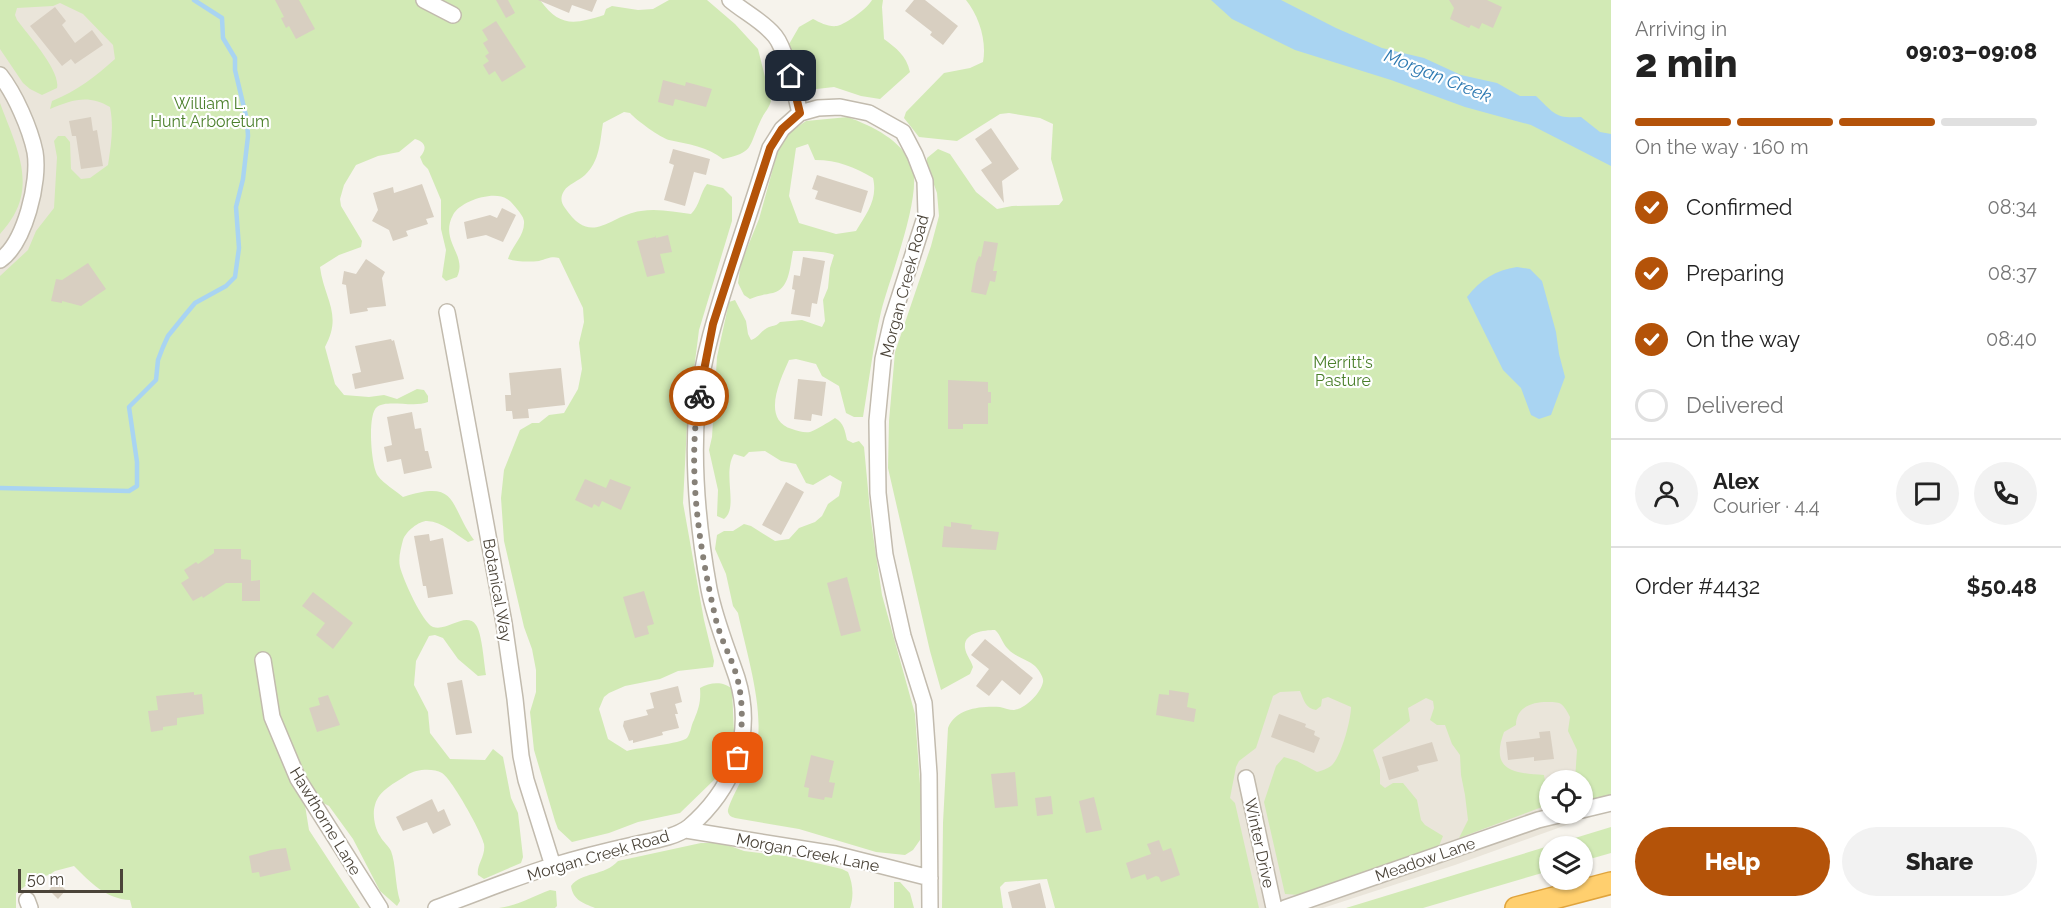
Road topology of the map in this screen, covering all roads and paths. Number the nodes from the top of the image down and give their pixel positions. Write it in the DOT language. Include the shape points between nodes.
graph roads {
  1 [pos="424,0"];
  2 [pos="730,0"];
  3 [pos="453,15"];
  4 [pos="0,75"];
  5 [pos="800,113"];
  6 [pos="0,260"];
  7 [pos="447,312"];
  8 [pos="263,660"];
  9 [pos="1246,778"];
  10 [pos="1611,803"];
  11 [pos="1593,807"];
  12 [pos="1539,820"];
  13 [pos="686,830"];
  14 [pos="553,866"];
  15 [pos="930,878"];
  16 [pos="1611,883"];
  17 [pos="380,908"];
  18 [pos="436,908"];
  19 [pos="930,908"];
  20 [pos="1274,908"];
  21 [pos="1285,908"];
  22 [pos="1516,908"];
  1 -- 3 [label="street"];
  2 -- 5 [label="street" via="776,37"];
  4 -- 6 [label="street" via="13,91 35,152 35,178 20,234"];
  5 -- 13 [label="street, Morgan Creek Road" via="782,129 770,148 713,324 697,406 697,509 717,624 738,680 743,709 738,758 729,780 714,804"];
  5 -- 15 [label="street, Morgan Creek Road" via="840,107 869,114 903,132 925,181 926,214 892,320 883,359 877,421 878,493 885,555 903,636 924,703"];
  7 -- 14 [label="street, Botanical Way" via="508,645 521,756"];
  8 -- 17 [label="street, Hawthorne Lane" via="272,717 298,779"];
  9 -- 20 [label="street, Winter Drive"];
  10 -- 11 [label="street"];
  12 -- 21 [label="street, Meadow Lane"];
  13 -- 14 [label="street, Morgan Creek Road"];
  13 -- 15 [label="street, Morgan Creek Lane" via="835,854"];
  14 -- 18 [label="street, Morgan Creek Road"];
  15 -- 19 [label="street, Morgan Creek Road"];
  16 -- 22 [label="highway"];
}
